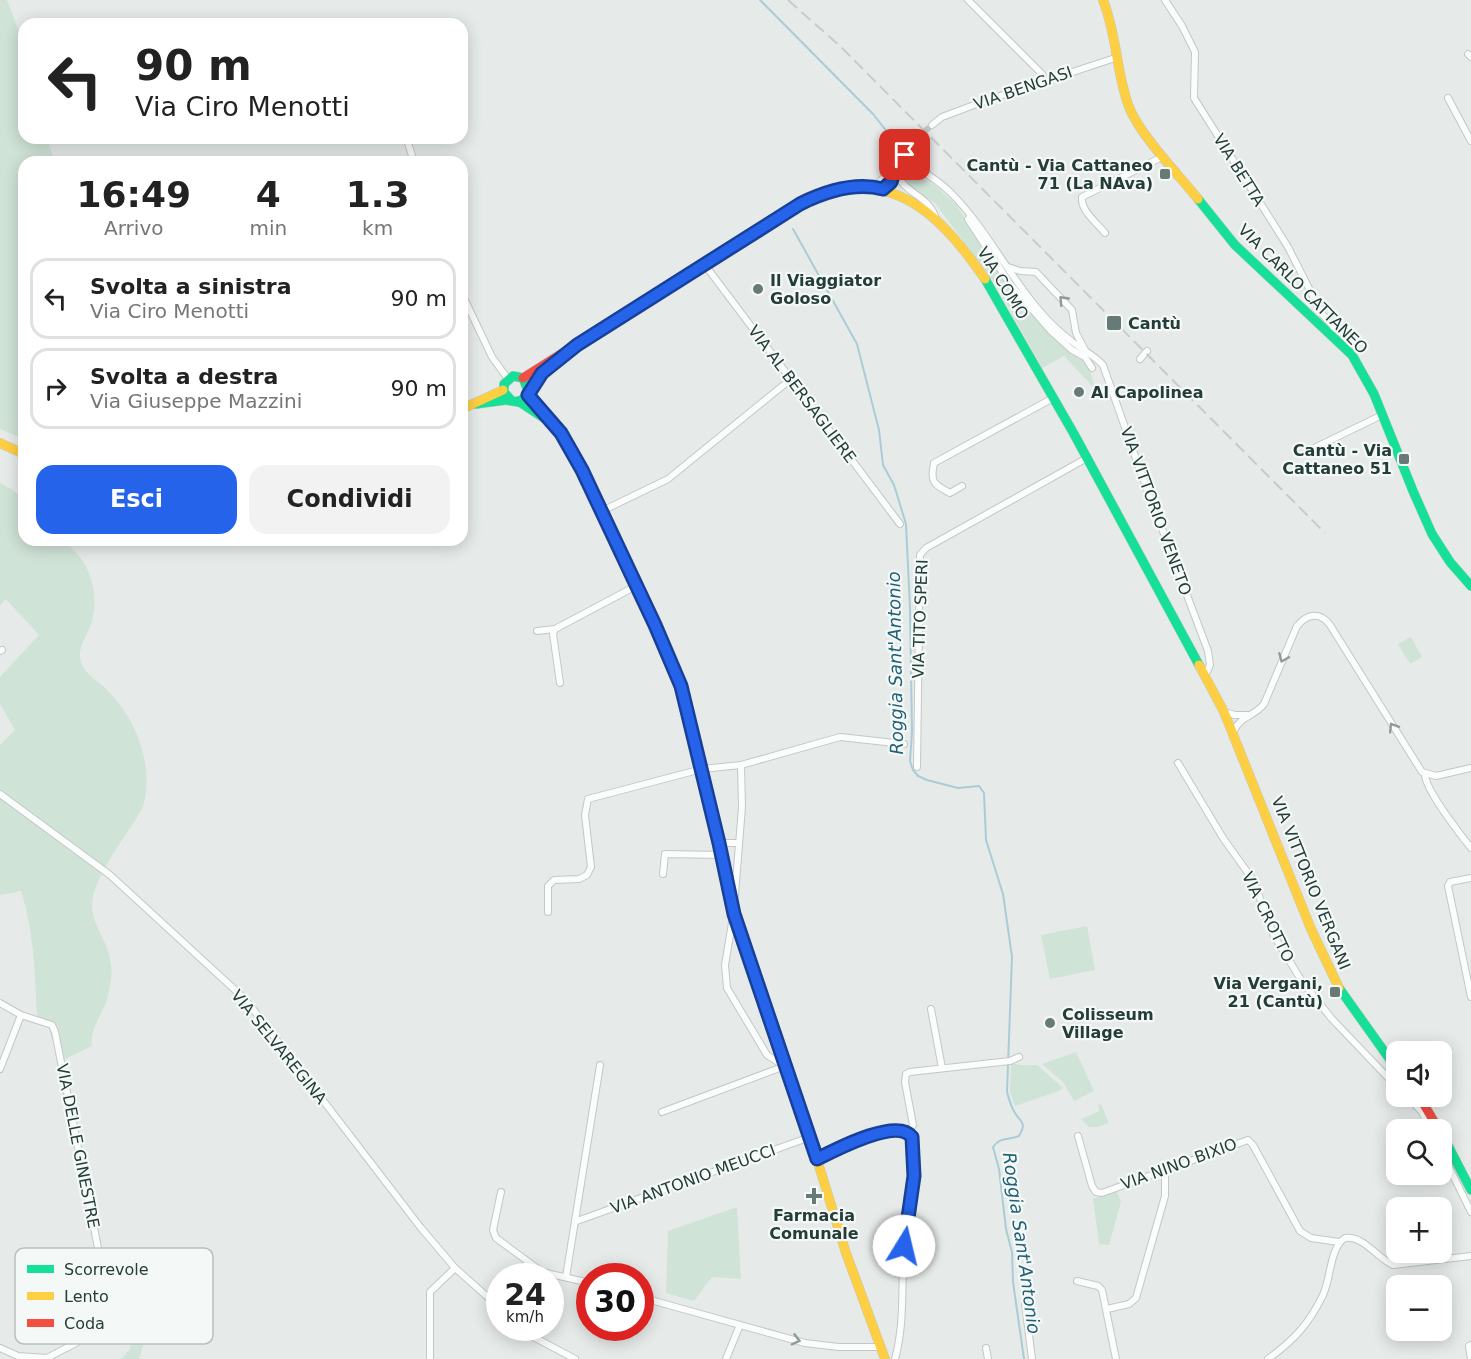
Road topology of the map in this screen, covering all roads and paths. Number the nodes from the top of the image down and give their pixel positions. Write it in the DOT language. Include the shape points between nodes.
graph roads {
  1 [pos="968,0"];
  2 [pos="1103,0"];
  3 [pos="1165,0"];
  4 [pos="1118,57"];
  5 [pos="1045,80"];
  6 [pos="1448,98"];
  7 [pos="932,125"];
  8 [pos="918,137"];
  9 [pos="1471,141"];
  10 [pos="1162,157"];
  11 [pos="899,162"];
  12 [pos="878,188"];
  13 [pos="935,216"];
  14 [pos="1105,233"];
  15 [pos="705,265"];
  16 [pos="1007,267"];
  17 [pos="468,307"];
  18 [pos="1331,333"];
  19 [pos="577,345"];
  20 [pos="1086,351"];
  21 [pos="1147,351"];
  22 [pos="1140,359"];
  23 [pos="1092,368"];
  24 [pos="523,378"];
  25 [pos="508,379"];
  26 [pos="791,379"];
  27 [pos="503,390"];
  28 [pos="528,393"];
  29 [pos="1053,398"];
  30 [pos="514,401"];
  31 [pos="476,404"];
  32 [pos="468,407"];
  33 [pos="1382,415"];
  34 [pos="554,424"];
  35 [pos="0,443"];
  36 [pos="18,451"];
  37 [pos="1306,452"];
  38 [pos="1087,458"];
  39 [pos="962,486"];
  40 [pos="602,511"];
  41 [pos="900,524"];
  42 [pos="636,586"];
  43 [pos="1471,586"];
  44 [pos="555,629"];
  45 [pos="537,631"];
  46 [pos="1205,676"];
  47 [pos="560,683"];
  48 [pos="1224,711"];
  49 [pos="1251,715"];
  50 [pos="1234,731"];
  51 [pos="904,744"];
  52 [pos="1178,763"];
  53 [pos="741,765"];
  54 [pos="917,767"];
  55 [pos="1471,768"];
  56 [pos="702,769"];
  57 [pos="1425,775"];
  58 [pos="0,794"];
  59 [pos="719,843"];
  60 [pos="739,843"];
  61 [pos="1471,848"];
  62 [pos="722,855"];
  63 [pos="663,874"];
  64 [pos="1471,878"];
  65 [pos="548,912"];
  66 [pos="734,914"];
  67 [pos="1471,994"];
  68 [pos="0,1003"];
  69 [pos="931,1009"];
  70 [pos="21,1015"];
  71 [pos="1386,1055"];
  72 [pos="1018,1057"];
  73 [pos="600,1065"];
  74 [pos="785,1066"];
  75 [pos="942,1068"];
  76 [pos="0,1069"];
  77 [pos="1386,1076"];
  78 [pos="662,1112"];
  79 [pos="908,1132"];
  80 [pos="1078,1136"];
  81 [pos="810,1137"];
  82 [pos="1452,1153"];
  83 [pos="817,1159"];
  84 [pos="1165,1169"];
  85 [pos="1452,1173"];
  86 [pos="1471,1190"];
  87 [pos="501,1192"];
  88 [pos="1471,1212"];
  89 [pos="577,1221"];
  90 [pos="1339,1242"];
  91 [pos="99,1248"];
  92 [pos="1471,1256"];
  93 [pos="455,1268"];
  94 [pos="566,1277"];
  95 [pos="576,1280"];
  96 [pos="1077,1281"];
  97 [pos="486,1296"];
  98 [pos="654,1301"];
  99 [pos="1025,1303"];
  100 [pos="1107,1309"];
  101 [pos="740,1325"];
  102 [pos="541,1341"];
  103 [pos="74,1344"];
  104 [pos="1471,1345"];
  105 [pos="881,1347"];
  106 [pos="0,1348"];
  107 [pos="986,1348"];
  108 [pos="430,1359"];
  109 [pos="575,1359"];
  110 [pos="726,1359"];
  111 [pos="885,1359"];
  112 [pos="895,1359"];
  113 [pos="988,1359"];
  114 [pos="1032,1359"];
  115 [pos="1116,1359"];
  116 [pos="1268,1359"];
  117 [pos="1471,1359"];
  1 -- 5 [label="street"];
  2 -- 4 [label="street, VIA CARLO CATTANEO" via="1115,29"];
  3 -- 18 [label="street, VIA BETTA" via="1195,52 1194,98 1288,247 1322,314 1334,327"];
  4 -- 5 [label="street, VIA BENGASI"];
  4 -- 10 [label="street, VIA CARLO CATTANEO" via="1128,108"];
  5 -- 7 [label="street, VIA BENGASI" via="954,112"];
  6 -- 9 [label="street"];
  8 -- 11 [label="street"];
  10 -- 14 [label="street" via="1082,197 1083,206"];
  10 -- 18 [label="street, VIA CARLO CATTANEO" via="1235,245"];
  11 -- 12 [label="street" via="891,182"];
  11 -- 13 [label="street" via="902,183 928,203"];
  11 -- 16 [label="street, VIA VITTORIO VENETO" via="950,191"];
  11 -- 23 [label="street" via="951,197 1010,284 1051,331 1085,357"];
  12 -- 13 [label="street, VIA COMO" via="912,200"];
  12 -- 15 [label="street, VIA COMO" via="833,190 811,198"];
  13 -- 29 [label="street, VIA COMO" via="994,292"];
  15 -- 19 [label="street, VIA COMO"];
  15 -- 26 [label="street, VIA AL BERSAGLIERE"];
  16 -- 20 [label="street, VIA VITTORIO VENETO" via="1055,328"];
  20 -- 16 [label="street, VIA VITTORIO VENETO, one-way" via="1076,333 1072,309 1036,272"];
  17 -- 25 [label="street" via="492,357"];
  18 -- 33 [label="street, VIA CARLO CATTANEO" via="1363,371"];
  19 -- 24 [label="street, VIA COMO"];
  19 -- 28 [label="street, VIA COMO" via="542,373"];
  20 -- 46 [label="street, VIA VITTORIO VENETO" via="1103,365 1108,375 1208,651 1210,665"];
  21 -- 22 [label="street"];
  24 -- 25 [label="street"];
  24 -- 28 [label="street"];
  25 -- 27 [label="street"];
  26 -- 40 [label="street" via="668,479"];
  26 -- 41 [label="street, VIA AL BERSAGLIERE"];
  27 -- 30 [label="street"];
  27 -- 31 [label="street"];
  28 -- 30 [label="street"];
  28 -- 34 [label="street"];
  29 -- 38 [label="street, VIA COMO"];
  29 -- 39 [label="street" via="934,463 931,476 936,486 950,493"];
  30 -- 31 [label="street"];
  30 -- 34 [label="street"];
  31 -- 32 [label="street"];
  33 -- 37 [label="street"];
  33 -- 43 [label="street, VIA CARLO CATTANEO" via="1434,536"];
  34 -- 40 [label="street" via="572,450"];
  35 -- 36 [label="street"];
  38 -- 46 [label="street, VIA COMO"];
  38 -- 54 [label="street, VIA TITO SPERI" via="926,548 920,555"];
  40 -- 42 [label="street"];
  42 -- 44 [label="street"];
  42 -- 56 [label="street" via="681,686"];
  44 -- 45 [label="street"];
  44 -- 47 [label="street"];
  46 -- 48 [label="street, VIA COMO"];
  48 -- 49 [label="street"];
  48 -- 50 [label="street, VIA COMO"];
  49 -- 50 [label="street" via="1238,723"];
  57 -- 49 [label="street, one-way" via="1323,617 1312,615 1297,626 1264,704"];
  50 -- 71 [label="street, VIA VITTORIO VERGANI" via="1330,971 1351,1009"];
  51 -- 53 [label="street" via="840,737"];
  52 -- 77 [label="street, VIA CROTTO" via="1253,880 1274,936 1303,983"];
  53 -- 56 [label="street"];
  53 -- 60 [label="street"];
  55 -- 57 [label="street"];
  56 -- 59 [label="street"];
  56 -- 65 [label="street" via="588,799 585,815 591,867 579,879 554,880 548,886"];
  57 -- 61 [label="street"];
  58 -- 93 [label="street, VIA SELVAREGINA" via="110,875 246,1000 352,1141"];
  59 -- 60 [label="street"];
  59 -- 62 [label="street"];
  60 -- 66 [label="street"];
  62 -- 63 [label="street" via="665,854"];
  62 -- 66 [label="street"];
  64 -- 67 [label="street" via="1450,882 1448,886"];
  66 -- 74 [label="street"];
  66 -- 74 [label="street" via="725,965 727,988 767,1054"];
  68 -- 70 [label="street, VIA DELLE GINESTRE"];
  69 -- 75 [label="street"];
  70 -- 76 [label="street"];
  70 -- 91 [label="street, VIA DELLE GINESTRE" via="52,1025 55,1032"];
  72 -- 75 [label="street"];
  73 -- 89 [label="street"];
  74 -- 78 [label="street"];
  74 -- 81 [label="street"];
  75 -- 79 [label="street" via="906,1074 904,1082 913,1125"];
  79 -- 83 [label="street" via="875,1134"];
  79 -- 112 [label="street" via="912,1137 914,1176 904,1246 902,1330"];
  80 -- 84 [label="street, VIA NINO BIXIO" via="1096,1192"];
  81 -- 83 [label="street"];
  81 -- 89 [label="street, VIA ANTONIO MEUCCI"];
  82 -- 86 [label="street"];
  83 -- 105 [label="street"];
  84 -- 90 [label="street, VIA NINO BIXIO" via="1248,1140 1300,1231 1311,1238"];
  84 -- 100 [label="street" via="1165,1196 1136,1298 1129,1305"];
  85 -- 88 [label="street"];
  87 -- 94 [label="street" via="493,1230 496,1238 542,1272"];
  89 -- 94 [label="street"];
  90 -- 92 [label="street" via="1353,1237 1394,1265"];
  90 -- 116 [label="street" via="1328,1284 1318,1303 1296,1337"];
  93 -- 97 [label="street, VIA SELVAREGINA"];
  93 -- 108 [label="street" via="430,1292"];
  94 -- 95 [label="street"];
  96 -- 100 [label="street" via="1098,1286"];
  98 -- 101 [label="street"];
  99 -- 114 [label="street"];
  100 -- 115 [label="street"];
  101 -- 105 [label="street, one-way" via="805,1343"];
  101 -- 110 [label="street"];
  102 -- 109 [label="street"];
  103 -- 106 [label="street, VIA DELLE GINESTRE" via="47,1359 18,1356"];
  104 -- 117 [label="street"];
  105 -- 111 [label="street"];
  107 -- 113 [label="street"];
}
